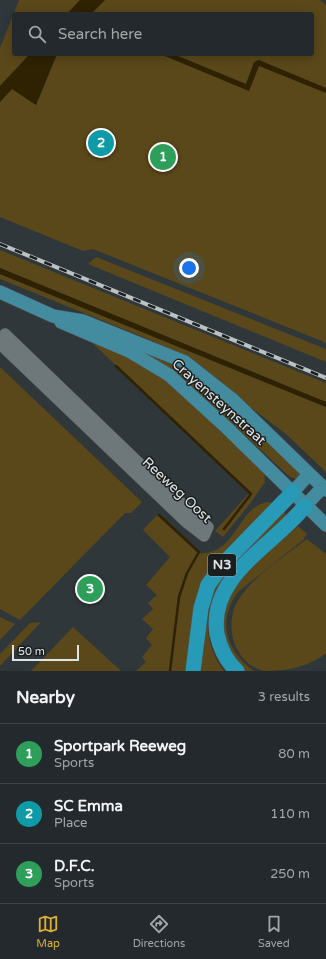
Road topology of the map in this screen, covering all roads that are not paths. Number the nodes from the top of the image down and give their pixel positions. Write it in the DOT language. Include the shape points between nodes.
graph roads {
  1 [pos="0,292"];
  2 [pos="53,316"];
  3 [pos="0,340"];
  4 [pos="0,344"];
  5 [pos="309,474"];
  6 [pos="325,489"];
  7 [pos="293,492"];
  8 [pos="305,506"];
  9 [pos="326,525"];
  10 [pos="193,671"];
  11 [pos="237,671"];
  1 -- 2 [label="main road, Crayensteynstraat"];
  2 -- 5 [label="main road, Crayensteynstraat" via="82,321 185,362 232,399"];
  2 -- 7 [label="main road, Crayensteynstraat" via="60,322 129,351 169,375"];
  3 -- 4 [label="street, Reeweg Oost" via="5,334 208,527 204,536 186,522"];
  5 -- 6 [label="main road, Crayensteynstraat"];
  5 -- 7 [label="main road"];
  6 -- 8 [label="main road"];
  7 -- 8 [label="main road, Crayensteynstraat"];
  7 -- 10 [label="highway, N3" via="224,563 208,585 201,608"];
  8 -- 9 [label="main road, Crayensteynstraat"];
  8 -- 11 [label="highway, N3" via="227,584 217,608 219,641 227,661"];
}
